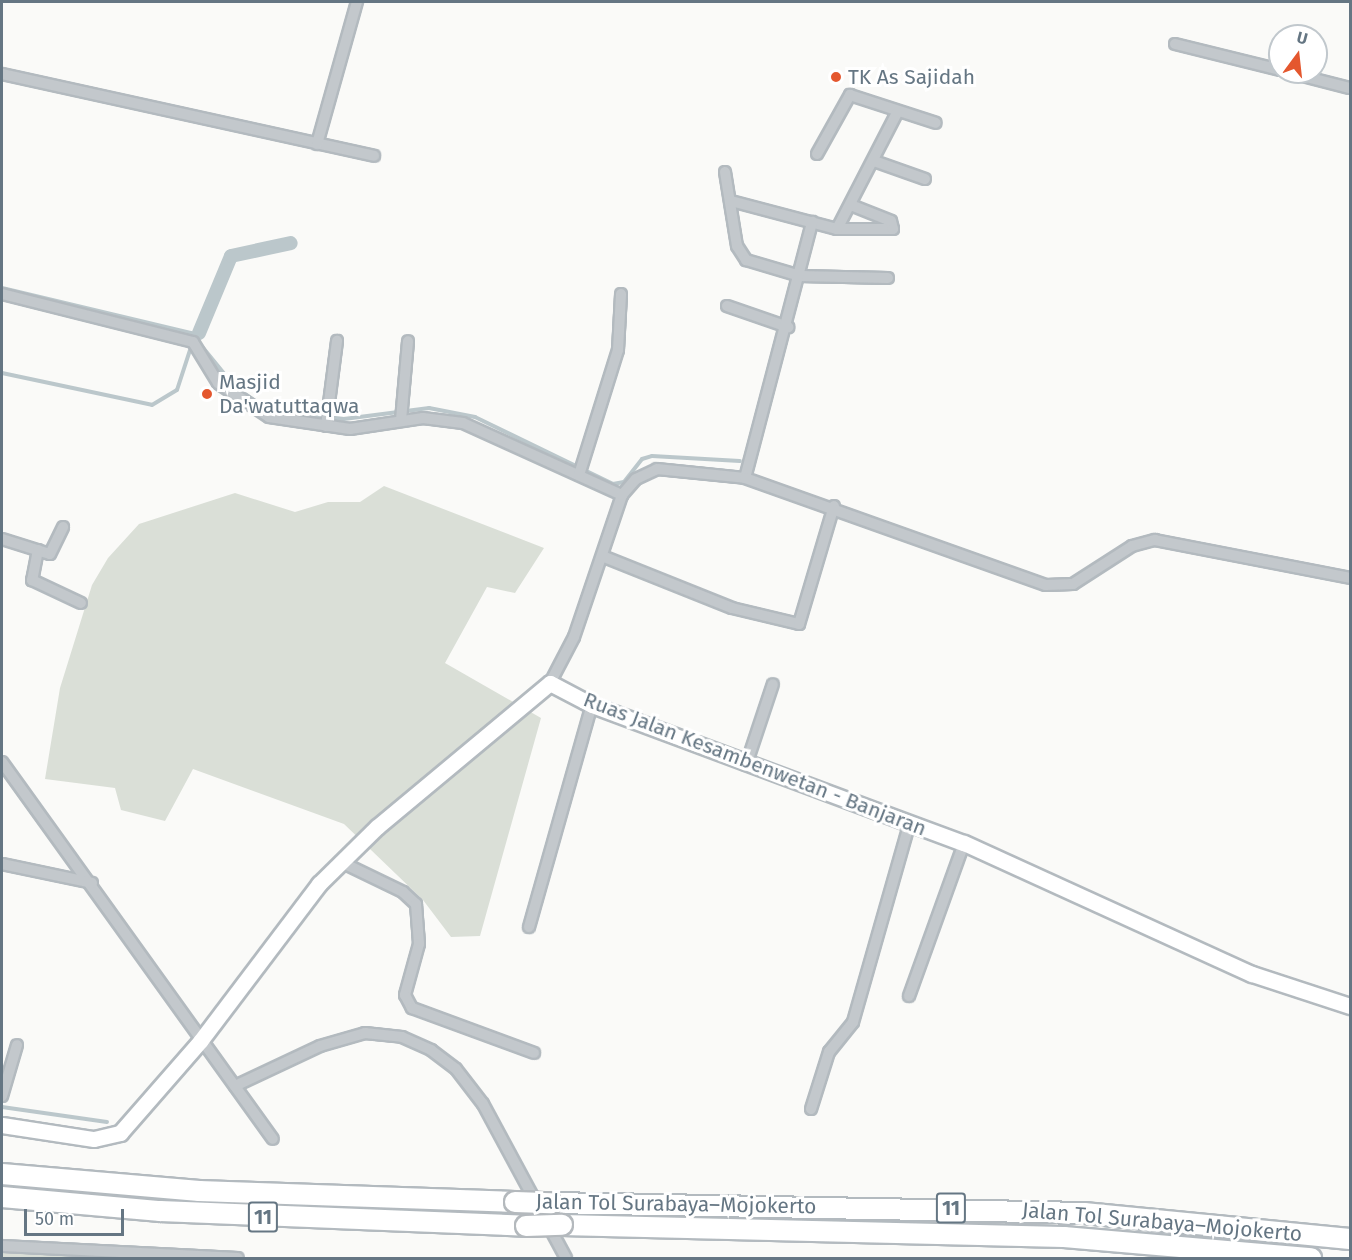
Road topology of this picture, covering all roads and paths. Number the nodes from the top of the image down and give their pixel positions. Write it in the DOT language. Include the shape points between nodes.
graph roads {
  1 [pos="357,2"];
  2 [pos="1175,44"];
  3 [pos="1268,67"];
  4 [pos="2,74"];
  5 [pos="1328,82"];
  6 [pos="1350,88"];
  7 [pos="897,113"];
  8 [pos="936,123"];
  9 [pos="317,144"];
  10 [pos="818,154"];
  11 [pos="374,156"];
  12 [pos="874,161"];
  13 [pos="725,172"];
  14 [pos="925,179"];
  15 [pos="731,201"];
  16 [pos="851,205"];
  17 [pos="812,222"];
  18 [pos="837,229"];
  19 [pos="800,276"];
  20 [pos="888,278"];
  21 [pos="2,294"];
  22 [pos="621,294"];
  23 [pos="727,306"];
  24 [pos="788,327"];
  25 [pos="337,341"];
  26 [pos="408,341"];
  27 [pos="401,420"];
  28 [pos="326,426"];
  29 [pos="579,475"];
  30 [pos="745,478"];
  31 [pos="622,495"];
  32 [pos="834,506"];
  33 [pos="63,527"];
  34 [pos="2,539"];
  35 [pos="38,550"];
  36 [pos="602,556"];
  37 [pos="1350,578"];
  38 [pos="81,603"];
  39 [pos="550,683"];
  40 [pos="774,684"];
  41 [pos="592,705"];
  42 [pos="2,762"];
  43 [pos="746,765"];
  44 [pos="910,822"];
  45 [pos="964,843"];
  46 [pos="341,862"];
  47 [pos="2,864"];
  48 [pos="92,883"];
  49 [pos="529,927"];
  50 [pos="909,996"];
  51 [pos="1350,1006"];
  52 [pos="201,1040"];
  53 [pos="17,1045"];
  54 [pos="534,1053"];
  55 [pos="235,1086"];
  56 [pos="2,1096"];
  57 [pos="811,1109"];
  58 [pos="2,1125"];
  59 [pos="273,1138"];
  60 [pos="2,1174"];
  61 [pos="2,1197"];
  62 [pos="1350,1239"];
  63 [pos="2,1246"];
  64 [pos="53,1255"];
  65 [pos="238,1258"];
  66 [pos="566,1258"];
  67 [pos="1311,1258"];
  1 -- 9 [label="street"];
  2 -- 3 [label="street"];
  4 -- 9 [label="street"];
  5 -- 6 [label="street"];
  7 -- 8 [label="street"];
  7 -- 10 [label="street" via="850,96"];
  7 -- 12 [label="street"];
  9 -- 11 [label="street"];
  12 -- 14 [label="street"];
  12 -- 16 [label="street"];
  13 -- 15 [label="street"];
  15 -- 17 [label="street"];
  15 -- 19 [label="street" via="741,255"];
  16 -- 18 [label="street"];
  16 -- 18 [label="street" via="891,221 893,229"];
  17 -- 18 [label="street"];
  17 -- 19 [label="street"];
  19 -- 20 [label="street"];
  19 -- 24 [label="street"];
  21 -- 28 [label="street" via="183,338 200,350 218,383 254,411"];
  22 -- 29 [label="street" via="618,350"];
  23 -- 24 [label="street"];
  24 -- 30 [label="street"];
  25 -- 28 [label="street"];
  26 -- 27 [label="street"];
  27 -- 28 [label="street" via="350,429"];
  27 -- 29 [label="street" via="464,423"];
  29 -- 31 [label="street"];
  30 -- 31 [label="street" via="657,470 636,479"];
  30 -- 32 [label="street"];
  31 -- 36 [label="street"];
  32 -- 36 [label="street" via="799,624 732,608"];
  32 -- 37 [label="street" via="974,561 1060,587 1143,540"];
  33 -- 35 [label="street" via="53,552"];
  34 -- 35 [label="street"];
  35 -- 38 [label="street" via="32,580"];
  36 -- 39 [label="street" via="574,637"];
  39 -- 41 [label="main road, Ruas Jalan Kesambenwetan - Banjaran"];
  39 -- 46 [label="main road"];
  40 -- 43 [label="street"];
  41 -- 43 [label="main road, Ruas Jalan Kesambenwetan - Banjaran"];
  41 -- 49 [label="street"];
  42 -- 48 [label="street"];
  43 -- 44 [label="main road, Ruas Jalan Kesambenwetan - Banjaran"];
  44 -- 45 [label="main road, Ruas Jalan Kesambenwetan - Banjaran"];
  44 -- 57 [label="street" via="853,1022 829,1052"];
  45 -- 50 [label="street"];
  45 -- 51 [label="main road, Ruas Jalan Kesambenwetan - Banjaran" via="1252,974"];
  46 -- 52 [label="main road" via="280,932"];
  46 -- 54 [label="street" via="403,892 416,904 419,944 405,995 412,1008"];
  47 -- 48 [label="street"];
  48 -- 52 [label="street"];
  52 -- 55 [label="street"];
  52 -- 58 [label="main road" via="109,1139"];
  53 -- 56 [label="street"];
  55 -- 59 [label="street"];
  55 -- 66 [label="street" via="320,1046 365,1033 402,1037 431,1050 456,1069 483,1104"];
  60 -- 62 [label="highway, Jalan Tol Surabaya–Mojokerto / 11, bridge" via="199,1191 551,1203 1084,1213"];
  61 -- 67 [label="highway, Jalan Tol Surabaya–Mojokerto / 11, bridge" via="160,1212 526,1226 1041,1236"];
  63 -- 64 [label="street"];
  64 -- 65 [label="street"];
}
